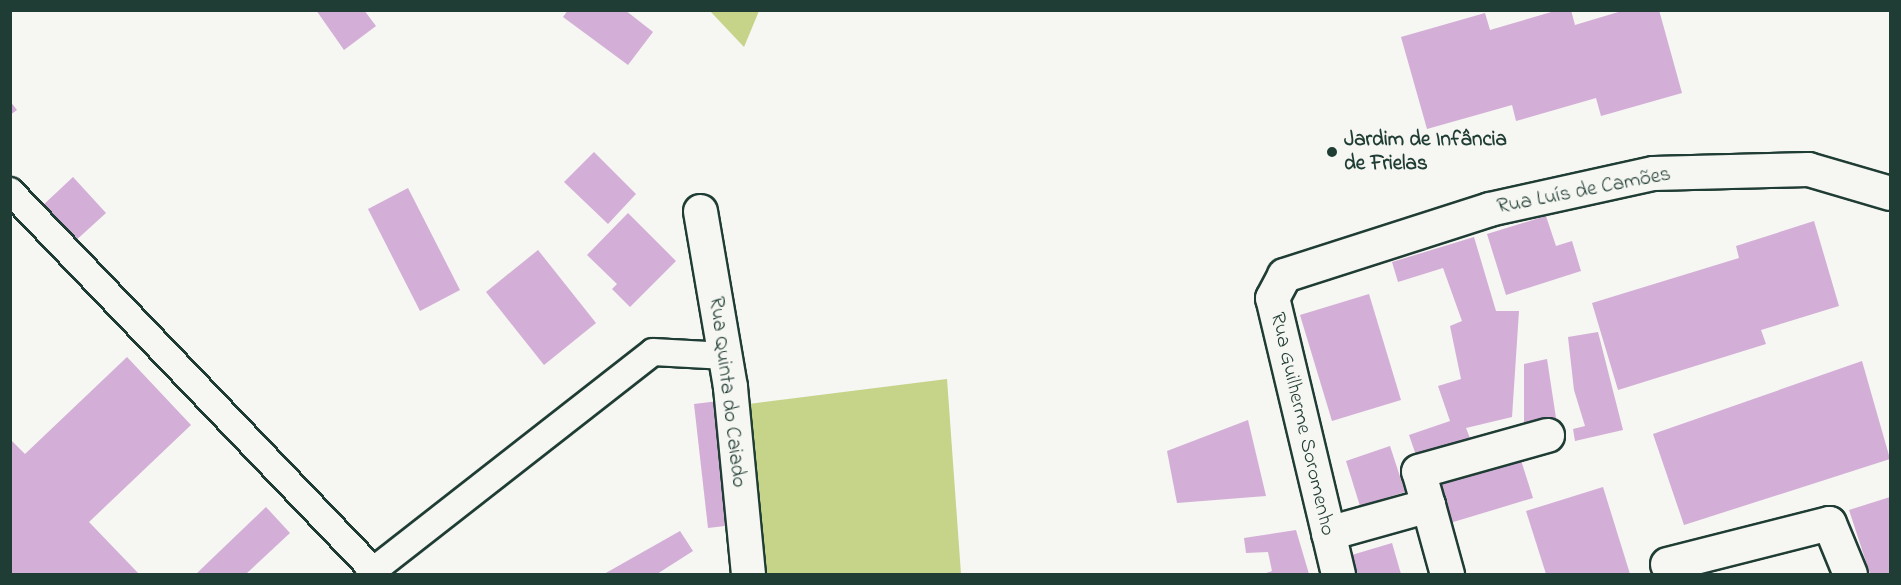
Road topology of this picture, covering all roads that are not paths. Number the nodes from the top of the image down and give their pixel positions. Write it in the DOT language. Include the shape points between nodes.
graph roads {
  1 [pos="10,191"];
  2 [pos="1890,193"];
  3 [pos="700,211"];
  4 [pos="1284,275"];
  5 [pos="726,356"];
  6 [pos="1547,435"];
  7 [pos="1428,505"];
  8 [pos="1328,533"];
  9 [pos="1667,564"];
  10 [pos="371,572"];
  11 [pos="748,574"];
  12 [pos="1338,574"];
  13 [pos="1447,574"];
  14 [pos="1850,574"];
  1 -- 10 [label="lane"];
  2 -- 4 [label="street, Rua Luís de Camões" via="1808,170 1653,173 1489,208"];
  3 -- 5 [label="street, Rua Quinta do Caiado"];
  4 -- 8 [label="street, Rua Guilherme Soromenho" via="1272,298"];
  5 -- 10 [label="lane" via="653,352"];
  5 -- 11 [label="street, Rua Quinta do Caiado"];
  6 -- 7 [label="street" via="1418,471"];
  7 -- 8 [label="street"];
  7 -- 13 [label="street"];
  8 -- 12 [label="street, Rua Guilherme Soromenho"];
  9 -- 14 [label="street" via="1829,523"];
}
